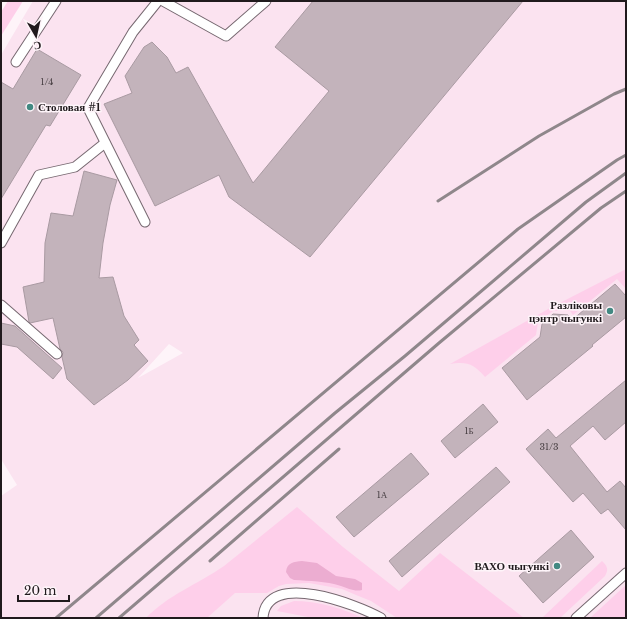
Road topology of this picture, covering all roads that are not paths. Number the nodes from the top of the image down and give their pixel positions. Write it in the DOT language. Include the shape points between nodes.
graph roads {
  1 [pos="56,1"];
  2 [pos="158,1"];
  3 [pos="163,1"];
  4 [pos="266,1"];
  5 [pos="16,62"];
  6 [pos="105,143"];
  7 [pos="145,222"];
  8 [pos="1,243"];
  9 [pos="1,306"];
  10 [pos="57,354"];
  11 [pos="626,573"];
  12 [pos="263,618"];
  13 [pos="381,618"];
  14 [pos="576,618"];
  1 -- 5 [label="lane"];
  2 -- 6 [label="lane" via="133,32 88,108"];
  3 -- 4 [label="lane" via="226,36"];
  6 -- 7 [label="lane"];
  6 -- 8 [label="lane" via="75,166 39,175"];
  9 -- 10 [label="lane"];
  11 -- 14 [label="lane"];
  12 -- 13 [label="lane" via="268,603 283,595 294,593 305,593 348,603"];
}
